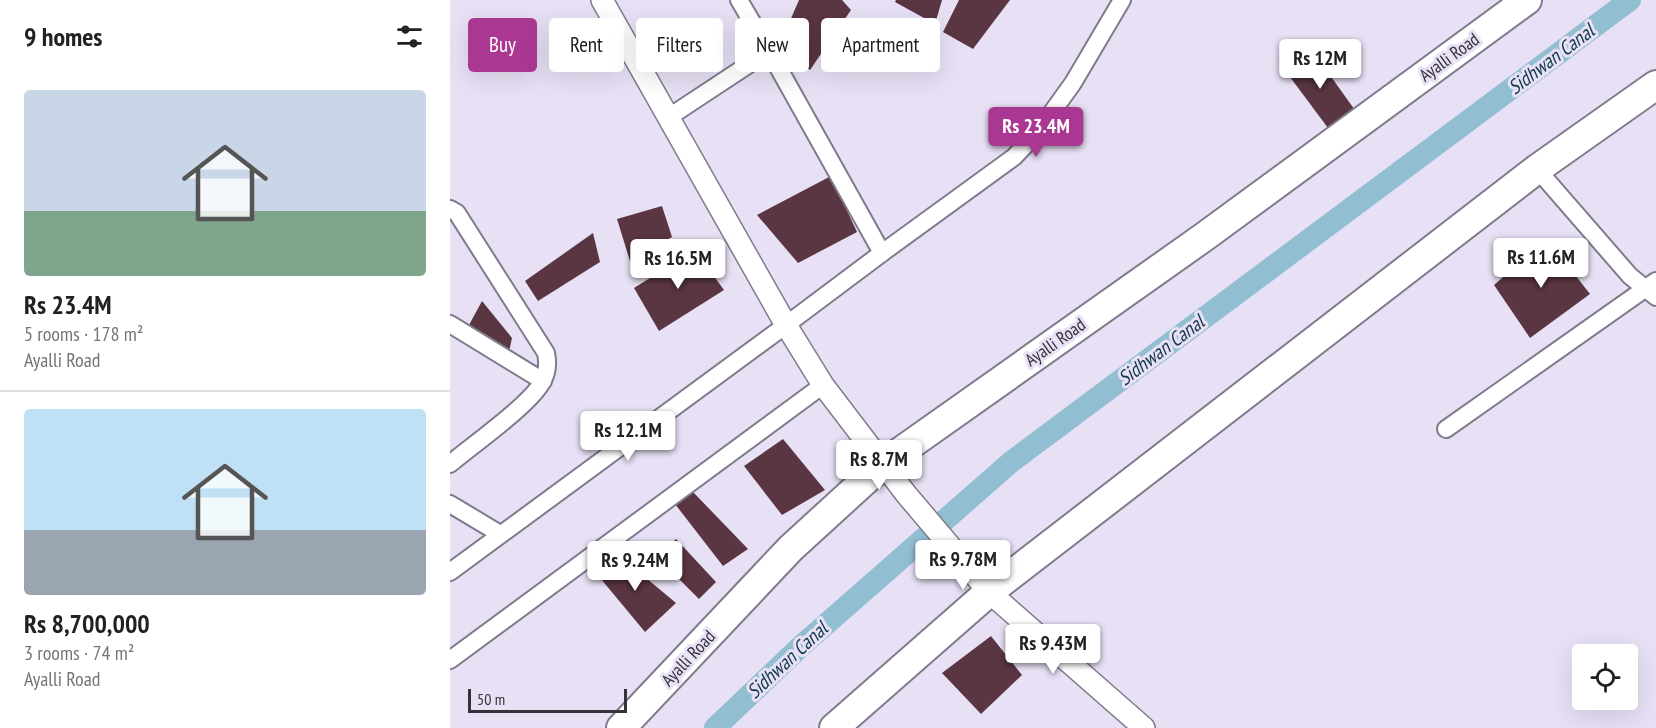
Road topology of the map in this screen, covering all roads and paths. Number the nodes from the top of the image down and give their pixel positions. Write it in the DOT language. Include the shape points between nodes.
graph roads {
  1 [pos="602,0"];
  2 [pos="739,0"];
  3 [pos="1122,0"];
  4 [pos="1527,0"];
  5 [pos="750,18"];
  6 [pos="737,72"];
  7 [pos="781,72"];
  8 [pos="1656,85"];
  9 [pos="669,117"];
  10 [pos="1537,169"];
  11 [pos="452,208"];
  12 [pos="882,253"];
  13 [pos="1653,289"];
  14 [pos="450,324"];
  15 [pos="786,325"];
  16 [pos="543,381"];
  17 [pos="823,385"];
  18 [pos="1446,429"];
  19 [pos="450,464"];
  20 [pos="883,464"];
  21 [pos="450,504"];
  22 [pos="500,534"];
  23 [pos="450,572"];
  24 [pos="988,592"];
  25 [pos="450,660"];
  26 [pos="621,728"];
  27 [pos="834,728"];
  28 [pos="1144,728"];
  1 -- 9 [label="street"];
  2 -- 5 [label="street"];
  3 -- 12 [label="street" via="1073,83 1037,133 1014,157"];
  4 -- 20 [label="highway, Ayalli Road" via="1204,237"];
  6 -- 9 [label="street"];
  7 -- 12 [label="street"];
  8 -- 10 [label="highway"];
  9 -- 15 [label="street"];
  10 -- 13 [label="street" via="1630,276"];
  10 -- 24 [label="highway"];
  11 -- 16 [label="street" via="546,353 548,364"];
  12 -- 15 [label="street"];
  13 -- 18 [label="street"];
  14 -- 16 [label="street"];
  15 -- 17 [label="street"];
  15 -- 22 [label="street"];
  16 -- 19 [label="street" via="532,396"];
  17 -- 20 [label="street"];
  17 -- 25 [label="street"];
  20 -- 24 [label="street"];
  20 -- 26 [label="highway, Ayalli Road" via="791,548"];
  21 -- 22 [label="street"];
  22 -- 23 [label="street"];
  24 -- 27 [label="highway"];
  24 -- 28 [label="street"];
}
